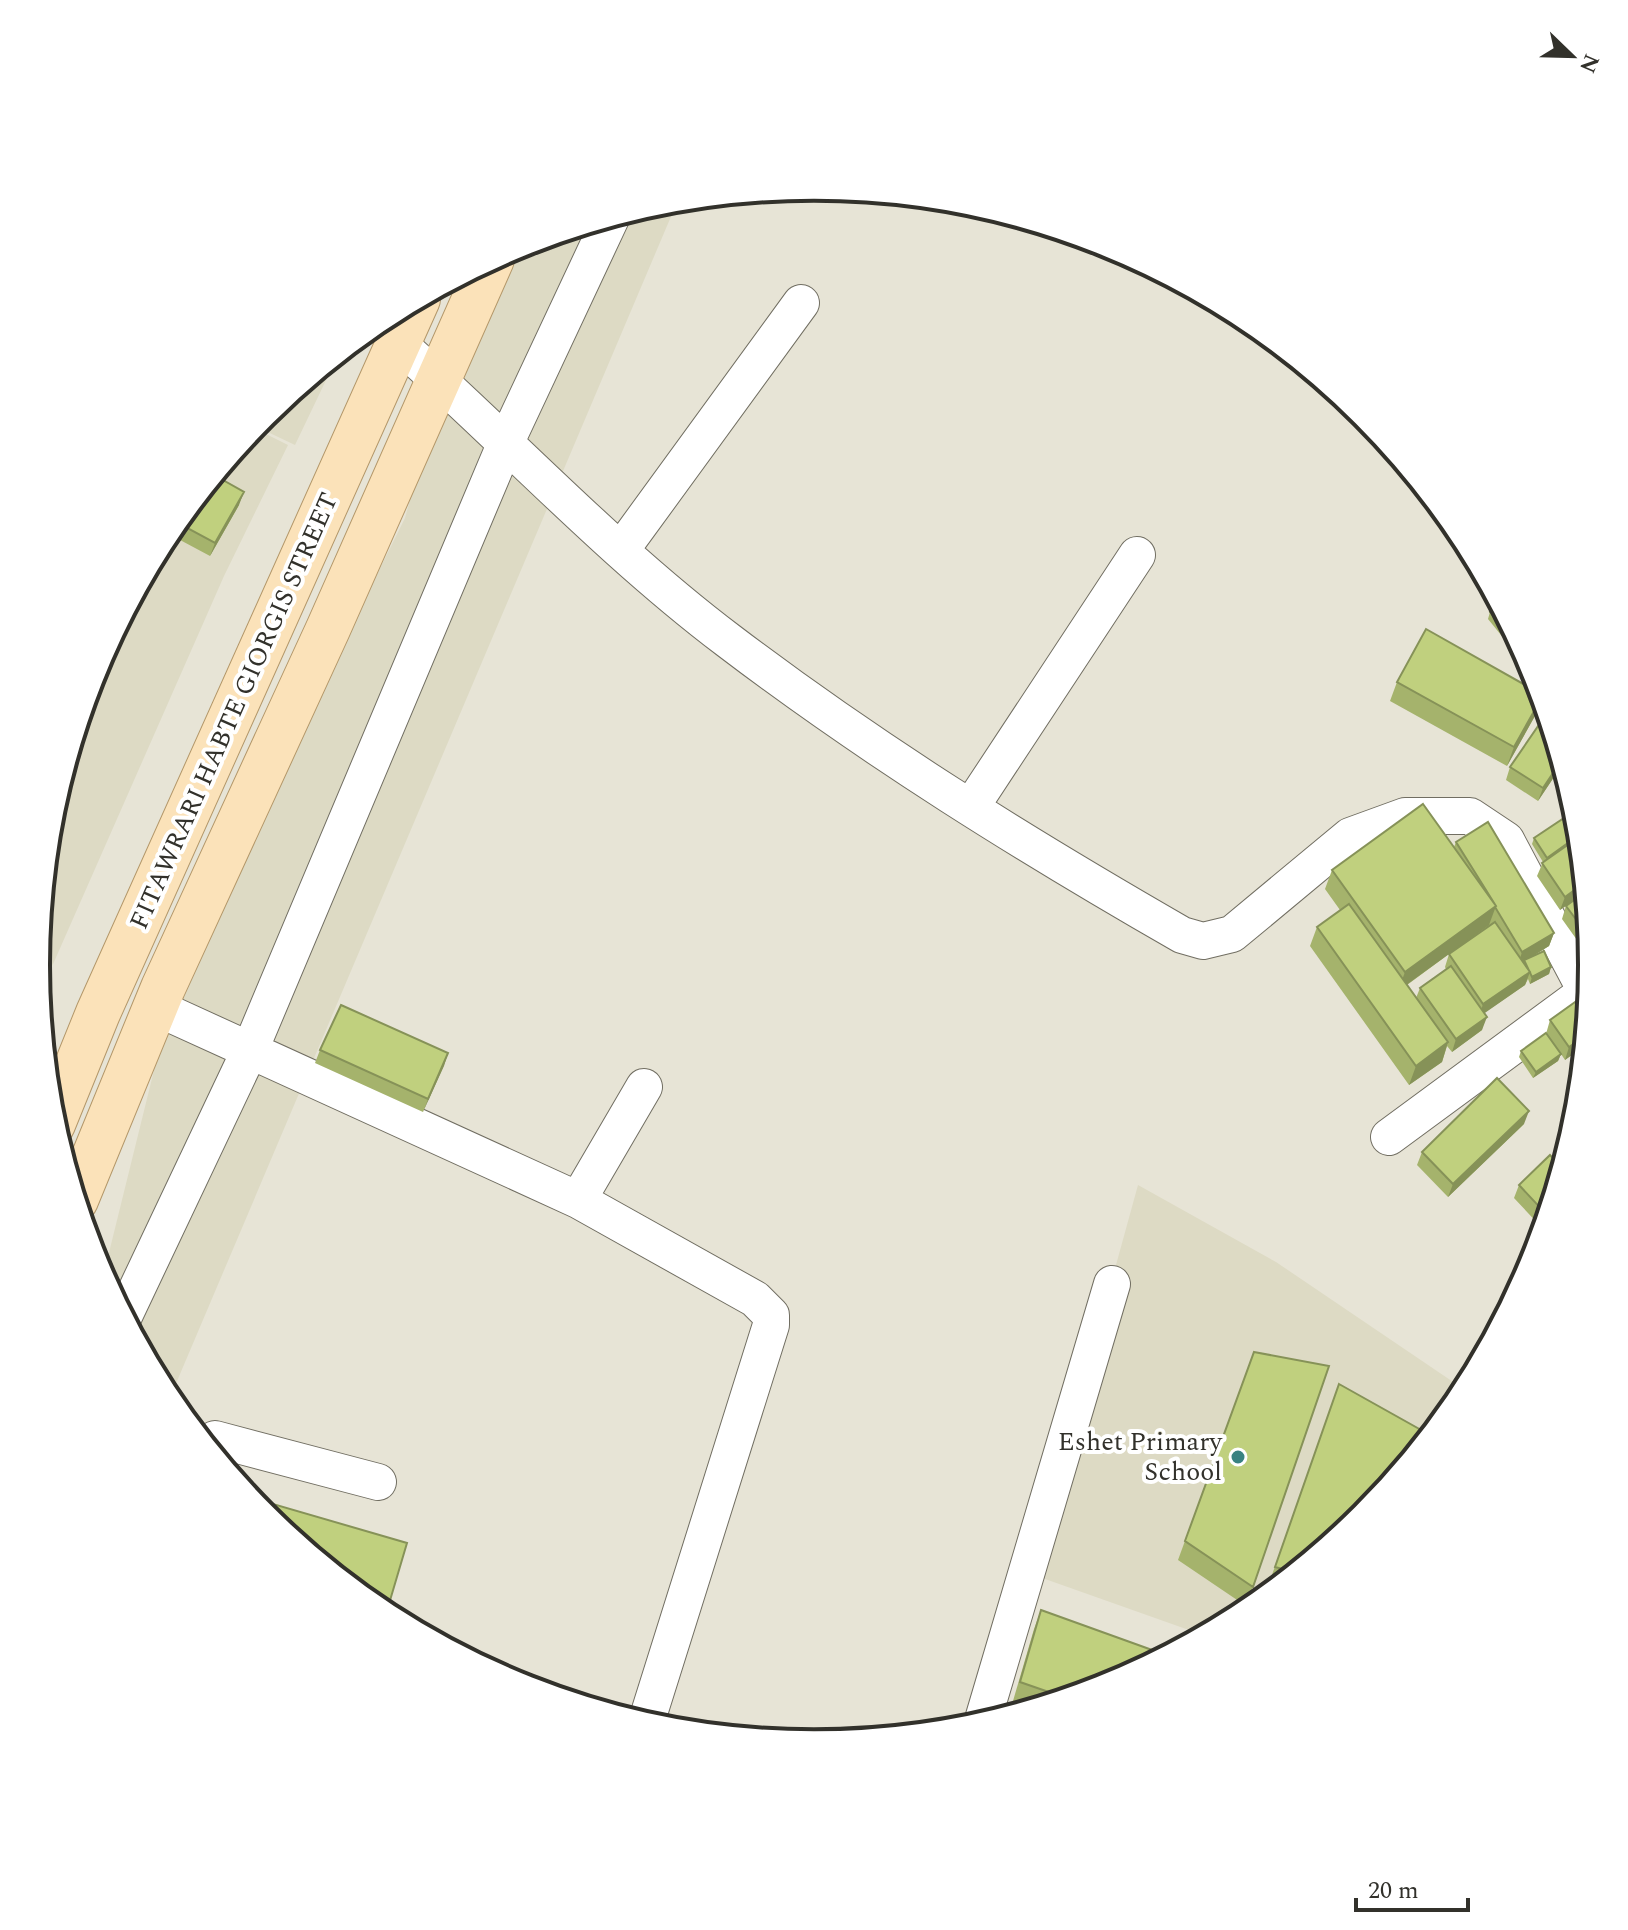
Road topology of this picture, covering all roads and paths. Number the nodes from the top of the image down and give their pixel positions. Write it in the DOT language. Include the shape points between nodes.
graph roads {
  1 [pos="605,230"];
  2 [pos="485,276"];
  3 [pos="801,303"];
  4 [pos="411,316"];
  5 [pos="400,345"];
  6 [pos="440,381"];
  7 [pos="506,442"];
  8 [pos="621,550"];
  9 [pos="1137,555"];
  10 [pos="971,807"];
  11 [pos="1578,971"];
  12 [pos="1577,998"];
  13 [pos="155,1007"];
  14 [pos="250,1050"];
  15 [pos="644,1087"];
  16 [pos="63,1100"];
  17 [pos="1389,1137"];
  18 [pos="83,1184"];
  19 [pos="578,1200"];
  20 [pos="1112,1284"];
  21 [pos="130,1304"];
  22 [pos="215,1439"];
  23 [pos="378,1482"];
  24 [pos="986,1709"];
  25 [pos="650,1711"];
  1 -- 7 [label="street"];
  2 -- 6 [label="main road"];
  3 -- 8 [label="street"];
  4 -- 5 [label="main road, FITAWRARI HABTE GIORGIS STREET"];
  5 -- 6 [label="street"];
  5 -- 16 [label="main road, FITAWRARI HABTE GIORGIS STREET"];
  6 -- 7 [label="street"];
  6 -- 13 [label="main road"];
  7 -- 8 [label="street"];
  7 -- 14 [label="street"];
  8 -- 10 [label="street" via="729,641"];
  9 -- 10 [label="street"];
  10 -- 11 [label="street" via="1182,935 1203,941 1232,934 1350,836 1405,816 1470,816 1506,840"];
  12 -- 17 [label="street"];
  13 -- 14 [label="street"];
  13 -- 18 [label="main road"];
  14 -- 19 [label="street"];
  14 -- 21 [label="street"];
  15 -- 19 [label="street"];
  19 -- 25 [label="street" via="755,1299 771,1315"];
  20 -- 24 [label="street"];
  22 -- 23 [label="street"];
}
